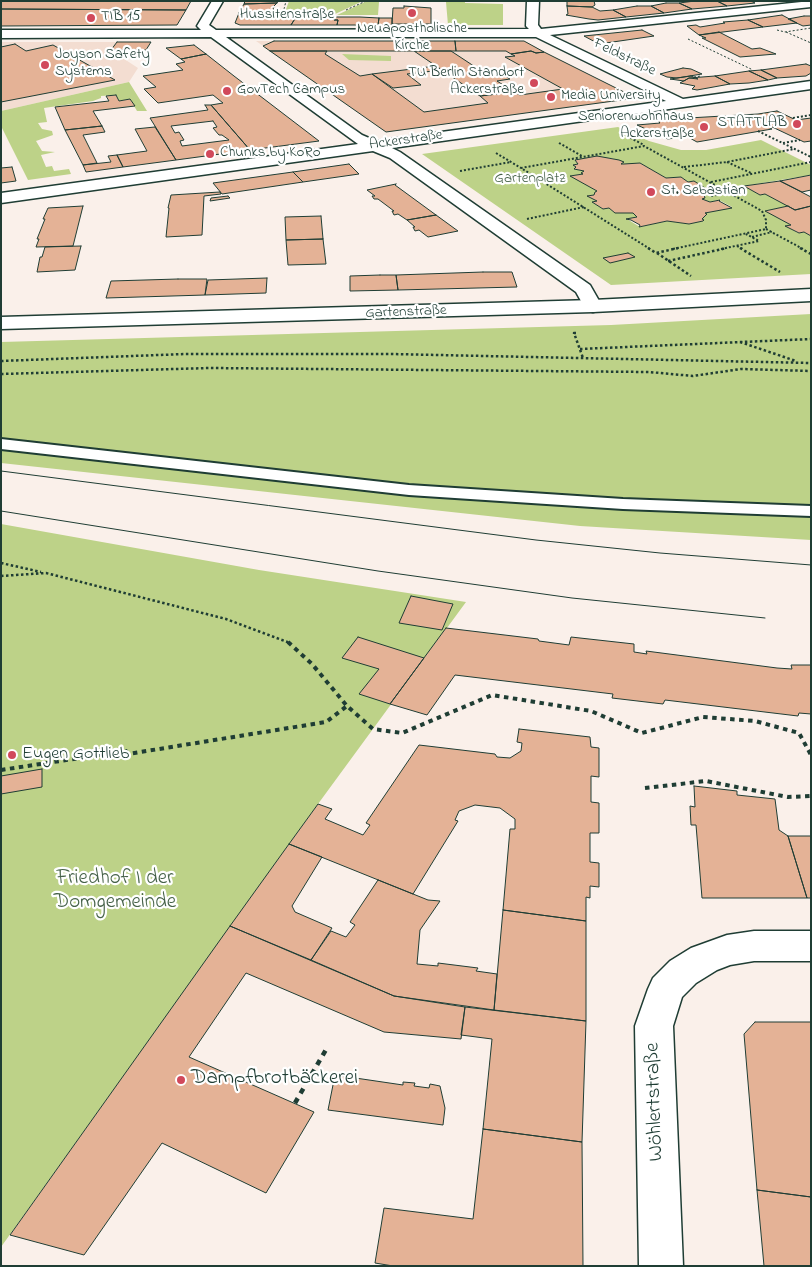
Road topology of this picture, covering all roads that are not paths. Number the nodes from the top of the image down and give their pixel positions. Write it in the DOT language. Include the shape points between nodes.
graph roads {
  1 [pos="218,1"];
  2 [pos="533,1"];
  3 [pos="811,4"];
  4 [pos="212,33"];
  5 [pos="1,34"];
  6 [pos="546,38"];
  7 [pos="811,85"];
  8 [pos="681,104"];
  9 [pos="375,146"];
  10 [pos="1,198"];
  11 [pos="811,295"];
  12 [pos="593,306"];
  13 [pos="1,323"];
  14 [pos="1,444"];
  15 [pos="811,512"];
  16 [pos="811,946"];
  17 [pos="660,1266"];
  1 -- 4 [label="street" via="204,26"];
  2 -- 6 [label="street" via="532,26"];
  3 -- 6 [label="street, Hussitenstraße"];
  4 -- 5 [label="street, Hussitenstraße"];
  4 -- 6 [label="street, Hussitenstraße" via="286,29"];
  4 -- 9 [label="street" via="358,139"];
  6 -- 8 [label="street, Feldstraße"];
  7 -- 8 [label="street, Ackerstraße"];
  8 -- 9 [label="street, Ackerstraße"];
  9 -- 10 [label="street, Ackerstraße"];
  9 -- 12 [label="street" via="398,157 583,289"];
  11 -- 12 [label="street, Gartenstraße"];
  12 -- 13 [label="street, Gartenstraße"];
  14 -- 15 [label="lane" via="409,490"];
  16 -- 17 [label="street, Wöhlertstraße" via="754,946 727,950 683,972 666,989 654,1026"];
}
